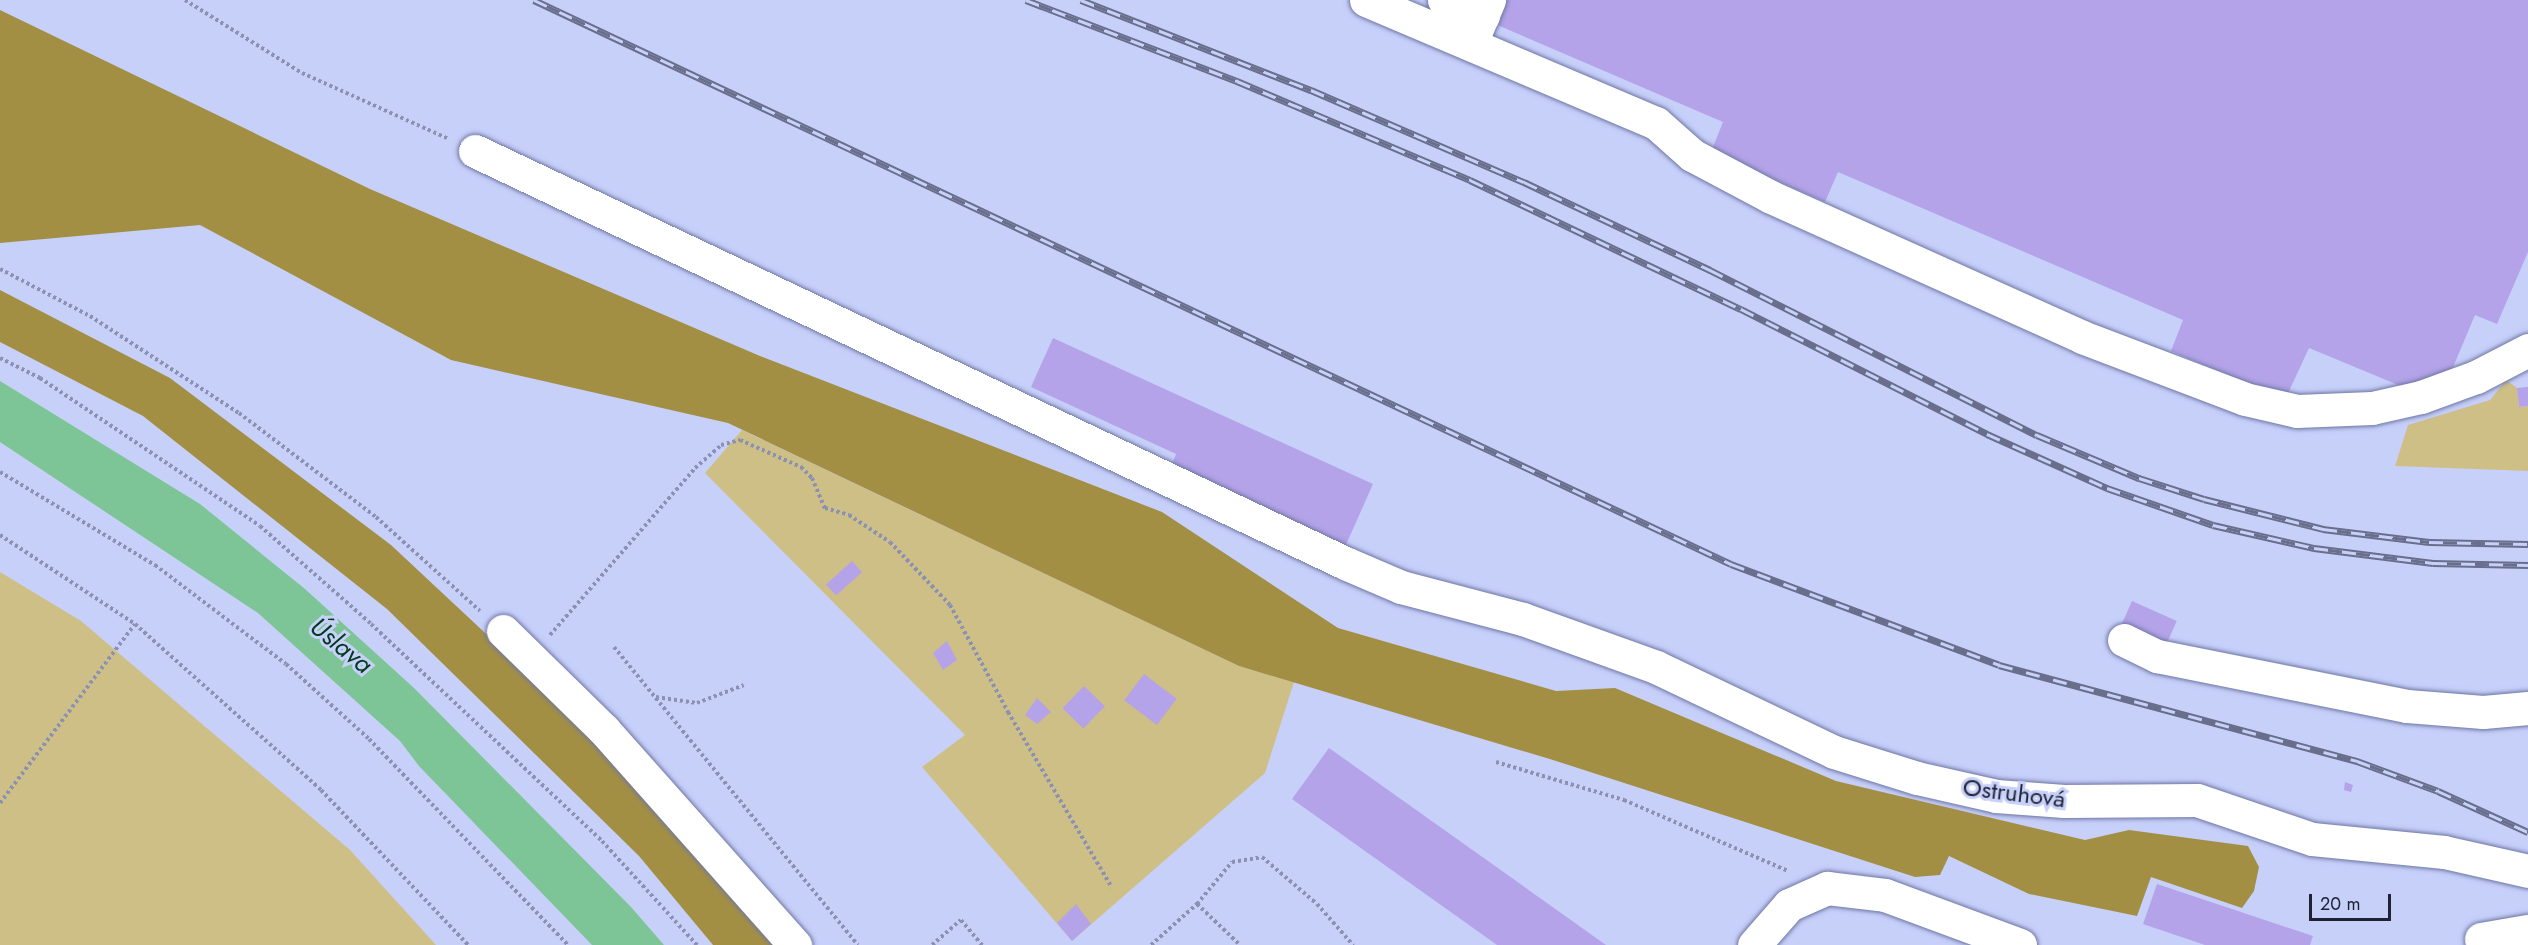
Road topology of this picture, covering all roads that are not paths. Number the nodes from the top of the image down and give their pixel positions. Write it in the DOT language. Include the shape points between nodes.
graph roads {
  1 [pos="1366,0"];
  2 [pos="1444,0"];
  3 [pos="1481,20"];
  4 [pos="475,151"];
  5 [pos="2528,350"];
  6 [pos="503,631"];
  7 [pos="2124,640"];
  8 [pos="2528,708"];
  9 [pos="2528,871"];
  10 [pos="2528,931"];
  11 [pos="2481,939"];
  12 [pos="795,945"];
  13 [pos="1754,945"];
  14 [pos="2020,945"];
  1 -- 3 [label="street"];
  2 -- 3 [label="street"];
  3 -- 5 [label="street" via="1656,123 1692,155 1771,197 2082,337 2245,399 2297,411 2372,408 2421,397 2465,381"];
  4 -- 9 [label="street, Ostruhová" via="1401,587 1523,619 1656,667 1834,752 1917,778 1996,796 2064,801 2197,800 2312,839 2444,852"];
  6 -- 12 [label="street" via="635,765"];
  7 -- 8 [label="street" via="2157,656 2407,706 2483,712"];
  10 -- 11 [label="street"];
  13 -- 14 [label="street" via="1789,905 1827,888 1885,895"];
}
